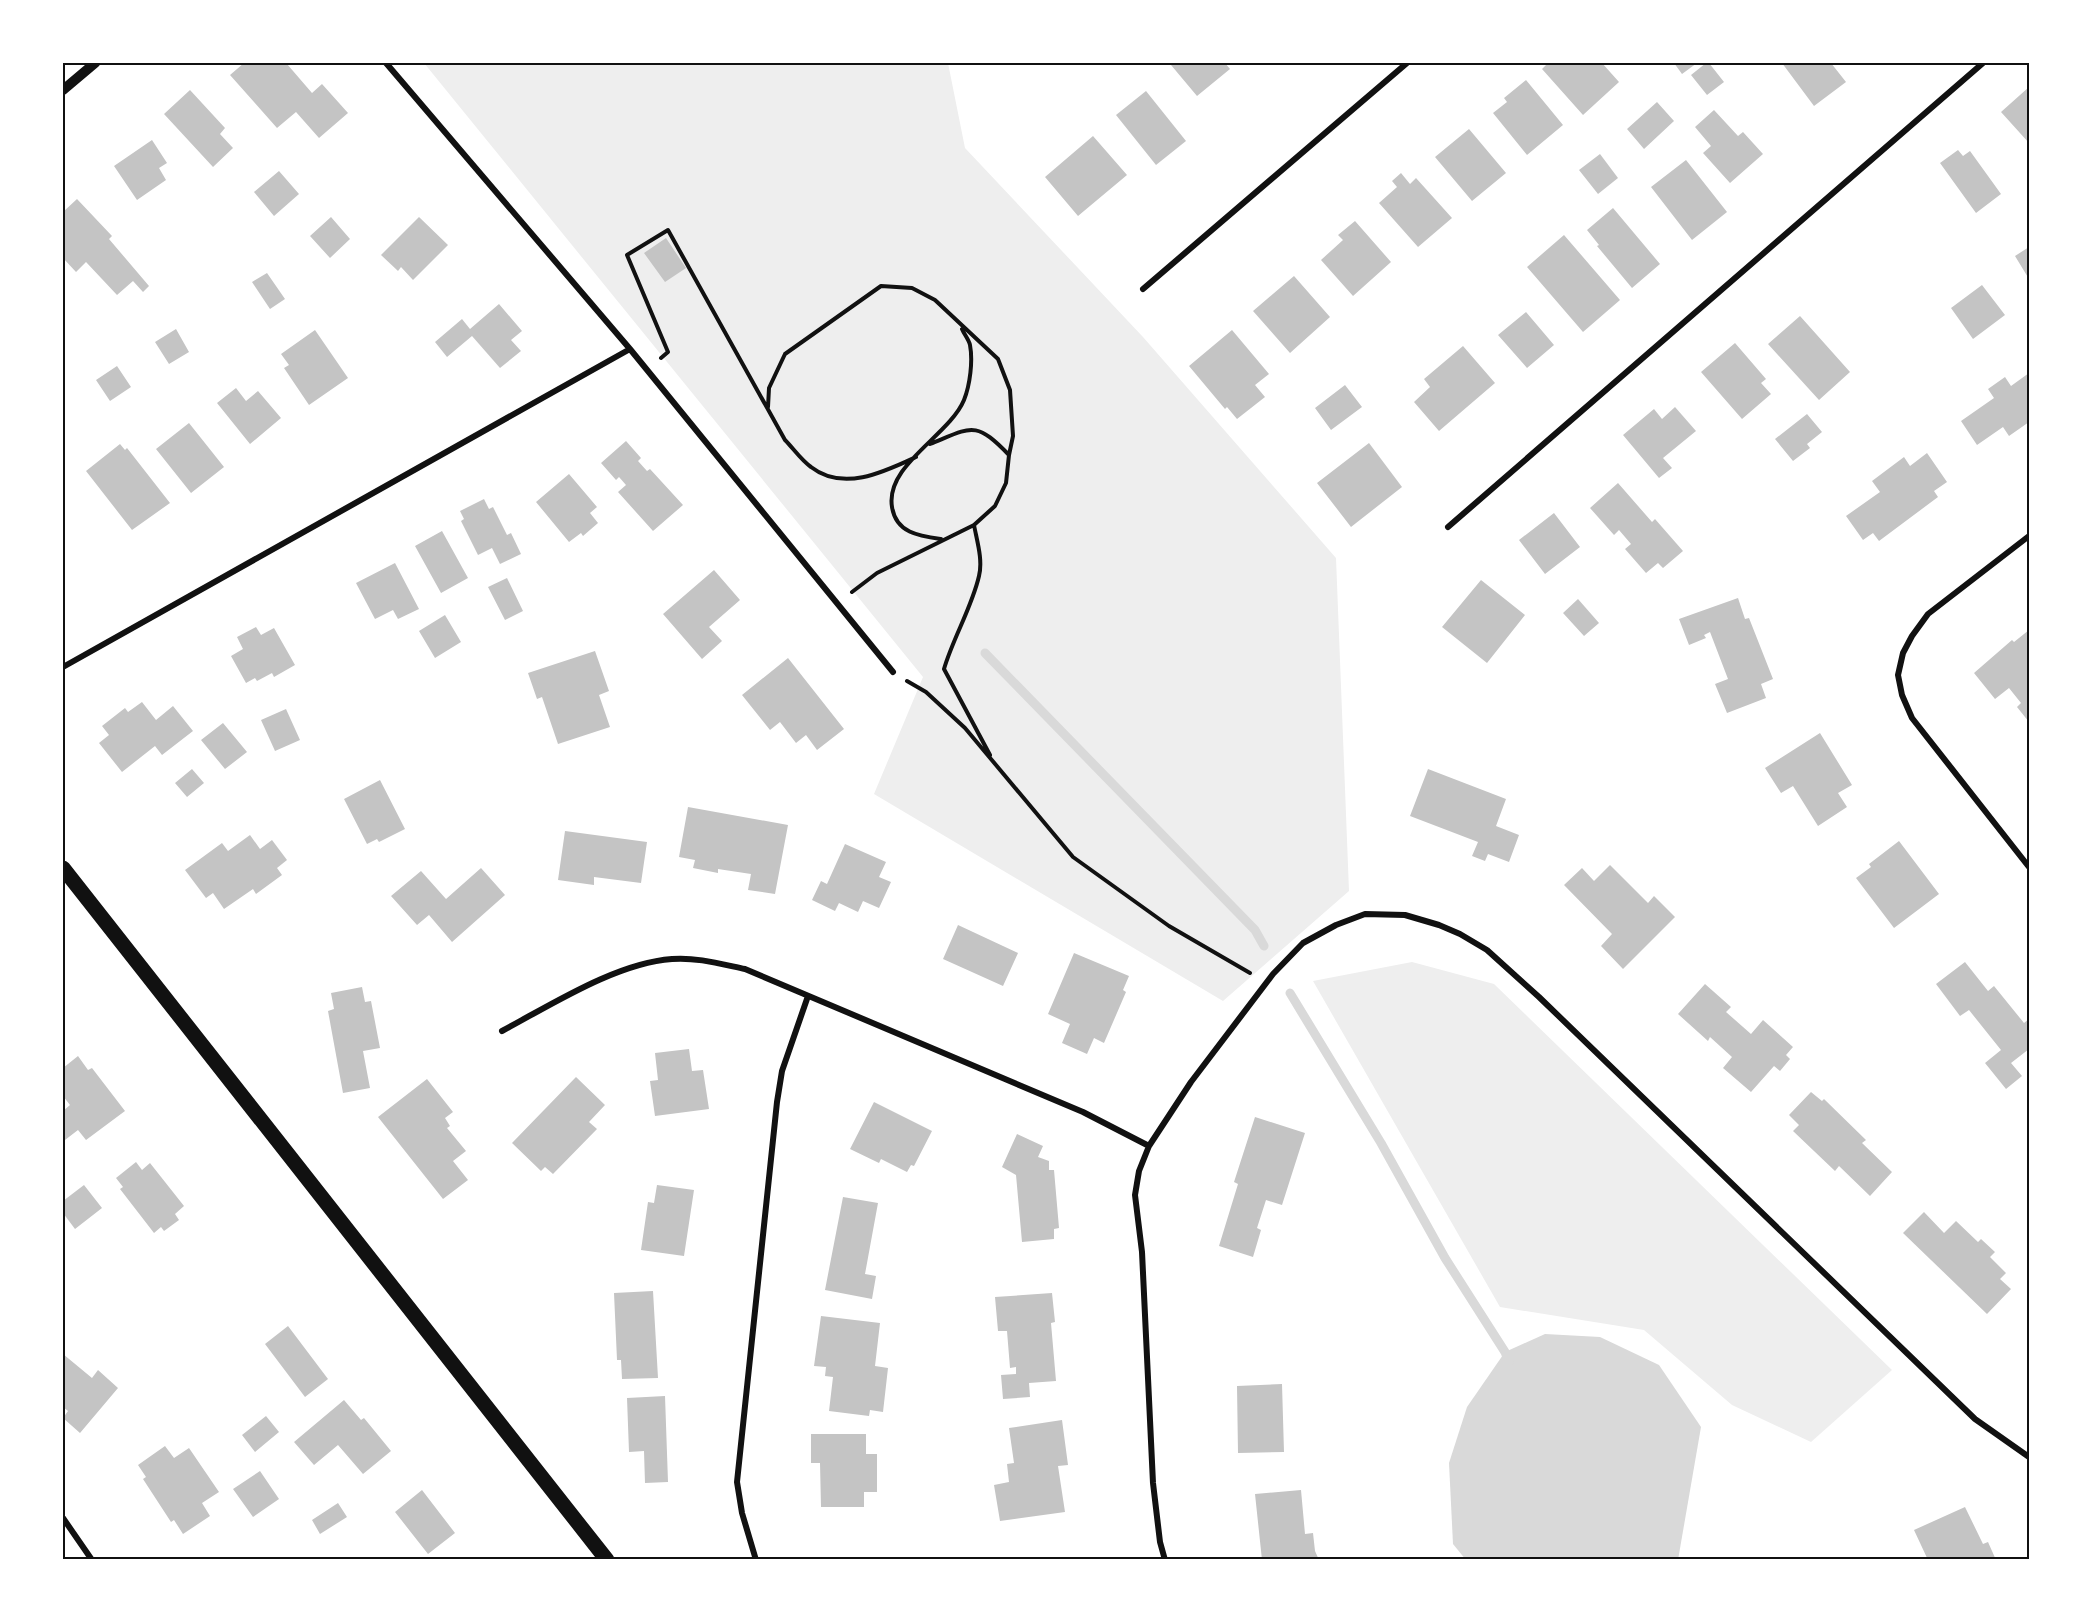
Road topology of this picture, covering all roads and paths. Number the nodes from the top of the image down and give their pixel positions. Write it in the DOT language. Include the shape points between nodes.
graph roads {
  1 [pos="95,63"];
  2 [pos="386,63"];
  3 [pos="1407,63"];
  4 [pos="1983,63"];
  5 [pos="63,90"];
  6 [pos="1143,289"];
  7 [pos="960,325"];
  8 [pos="630,349"];
  9 [pos="646,369"];
  10 [pos="768,407"];
  11 [pos="926,446"];
  12 [pos="1009,455"];
  13 [pos="916,457"];
  14 [pos="974,525"];
  15 [pos="1448,527"];
  16 [pos="2029,536"];
  17 [pos="943,540"];
  18 [pos="837,603"];
  19 [pos="63,667"];
  20 [pos="893,672"];
  21 [pos="996,766"];
  22 [pos="2029,867"];
  23 [pos="63,868"];
  24 [pos="1266,982"];
  25 [pos="808,996"];
  26 [pos="502,1031"];
  27 [pos="1149,1146"];
  28 [pos="2029,1457"];
  29 [pos="63,1518"];
  30 [pos="92,1560"];
  31 [pos="607,1560"];
  32 [pos="756,1560"];
  33 [pos="1166,1560"];
  1 -- 5 [label="street"];
  2 -- 8 [label="street"];
  3 -- 6 [label="street"];
  4 -- 15 [label="street"];
  7 -- 10 [label="path" via="935,300 912,288 881,286 785,354 769,388"];
  7 -- 11 [label="path" via="970,345 964,400"];
  7 -- 12 [label="path" via="998,359 1010,390 1013,436"];
  8 -- 9 [label="street"];
  8 -- 19 [label="street"];
  9 -- 10 [label="path" via="668,352 627,255 668,230"];
  9 -- 18 [label="street"];
  10 -- 13 [label="path" via="785,440 812,468 843,481 885,472"];
  11 -- 12 [label="path" via="964,430 979,430"];
  11 -- 13 [label="path"];
  12 -- 14 [label="path" via="1006,483 995,506"];
  13 -- 17 [label="path" via="898,477 890,497 893,513 901,528"];
  14 -- 17 [label="path"];
  14 -- 21 [label="path" via="979,575 944,669"];
  16 -- 22 [label="street" via="1928,614 1903,653 1898,675 1912,718"];
  17 -- 18 [label="path" via="878,573"];
  18 -- 20 [label="street"];
  20 -- 21 [label="path" via="926,692"];
  21 -- 24 [label="path" via="1073,857 1169,926"];
  23 -- 31 [label="main road"];
  24 -- 27 [label="street"];
  24 -- 28 [label="street" via="1303,943 1365,914 1405,915 1439,925 1487,950 1975,1419"];
  25 -- 26 [label="street" via="745,969 671,959 637,966 585,986"];
  25 -- 27 [label="street" via="1083,1112"];
  25 -- 32 [label="street" via="782,1071 777,1102 737,1482"];
  27 -- 33 [label="street" via="1135,1195 1142,1252 1153,1483"];
  29 -- 30 [label="street"];
}
